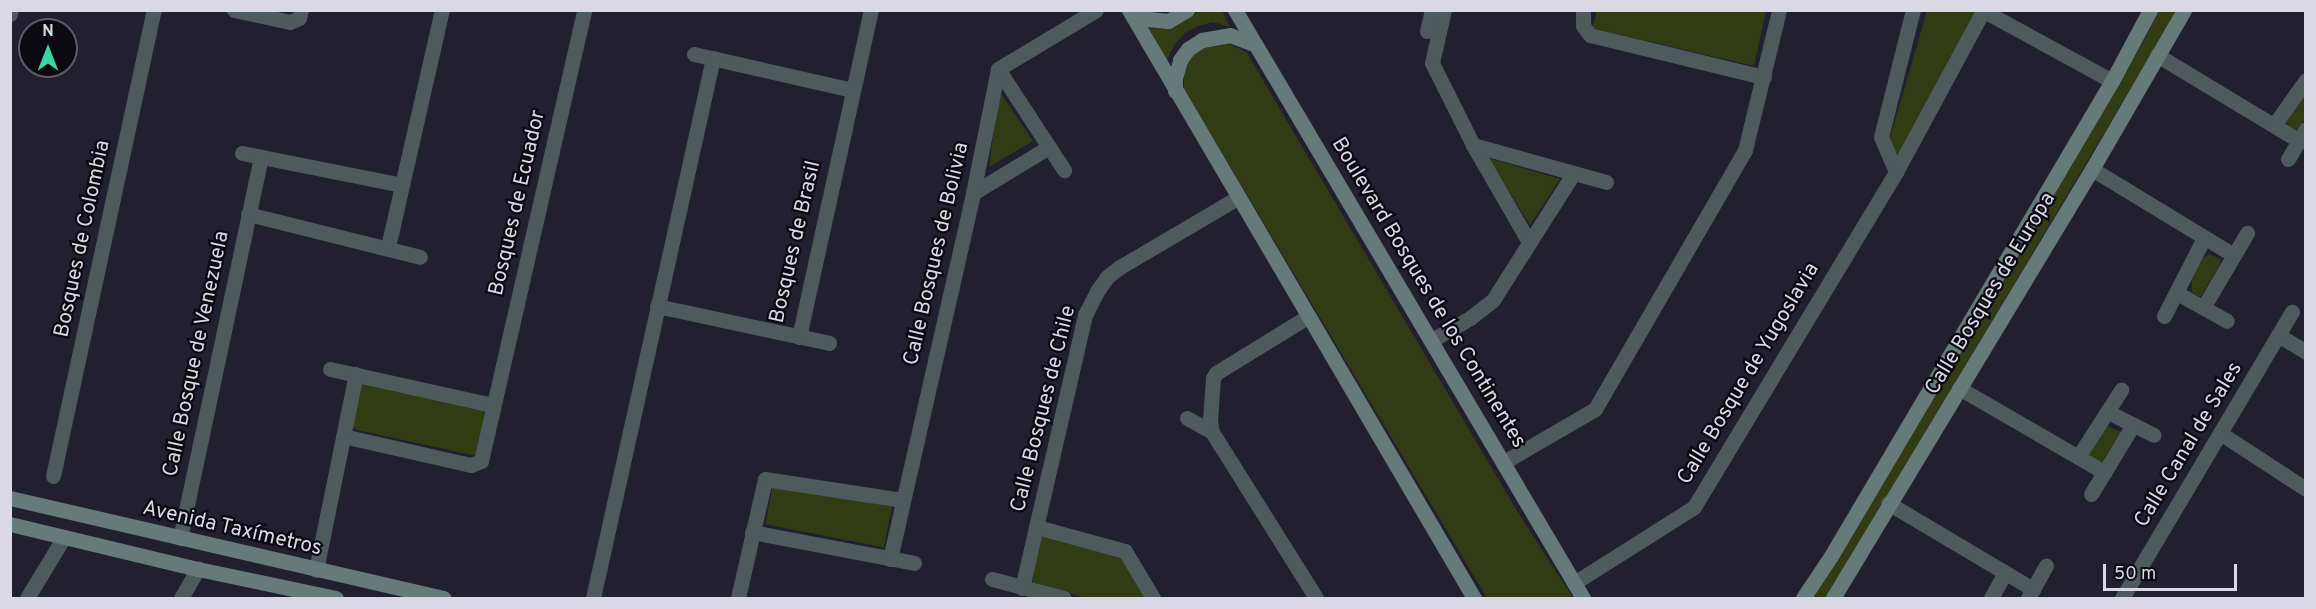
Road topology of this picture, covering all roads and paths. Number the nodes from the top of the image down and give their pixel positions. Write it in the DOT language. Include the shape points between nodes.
graph roads {
  1 [pos="154,10"];
  2 [pos="234,10"];
  3 [pos="301,10"];
  4 [pos="442,10"];
  5 [pos="584,10"];
  6 [pos="871,10"];
  7 [pos="1096,10"];
  8 [pos="1130,10"];
  9 [pos="1187,10"];
  10 [pos="1235,10"];
  11 [pos="1432,10"];
  12 [pos="1444,10"];
  13 [pos="1583,10"];
  14 [pos="1779,10"];
  15 [pos="1913,10"];
  16 [pos="2150,10"];
  17 [pos="2184,10"];
  18 [pos="1982,11"];
  19 [pos="1427,31"];
  20 [pos="1254,44"];
  21 [pos="694,54"];
  22 [pos="2157,55"];
  23 [pos="713,58"];
  24 [pos="998,69"];
  25 [pos="1764,77"];
  26 [pos="2306,80"];
  27 [pos="2112,81"];
  28 [pos="852,90"];
  29 [pos="1175,93"];
  30 [pos="2274,125"];
  31 [pos="2302,134"];
  32 [pos="1473,145"];
  33 [pos="1049,147"];
  34 [pos="242,153"];
  35 [pos="261,156"];
  36 [pos="2288,159"];
  37 [pos="2092,169"];
  38 [pos="1064,170"];
  39 [pos="1896,172"];
  40 [pos="1573,174"];
  41 [pos="1606,182"];
  42 [pos="402,185"];
  43 [pos="973,193"];
  44 [pos="1237,198"];
  45 [pos="248,214"];
  46 [pos="2247,233"];
  47 [pos="2204,238"];
  48 [pos="1529,242"];
  49 [pos="388,247"];
  50 [pos="2232,254"];
  51 [pos="420,257"];
  52 [pos="2177,293"];
  53 [pos="657,306"];
  54 [pos="2204,306"];
  55 [pos="2292,312"];
  56 [pos="2164,316"];
  57 [pos="1307,317"];
  58 [pos="2227,321"];
  59 [pos="2278,335"];
  60 [pos="799,337"];
  61 [pos="1432,340"];
  62 [pos="829,343"];
  63 [pos="2306,352"];
  64 [pos="330,369"];
  65 [pos="356,374"];
  66 [pos="1959,388"];
  67 [pos="2121,390"];
  68 [pos="493,405"];
  69 [pos="2108,412"];
  70 [pos="1187,418"];
  71 [pos="2133,425"];
  72 [pos="1212,432"];
  73 [pos="2220,433"];
  74 [pos="2154,435"];
  75 [pos="343,436"];
  76 [pos="2078,457"];
  77 [pos="1504,462"];
  78 [pos="2104,472"];
  79 [pos="53,476"];
  80 [pos="2306,489"];
  81 [pos="2091,494"];
  82 [pos="10,498"];
  83 [pos="902,500"];
  84 [pos="1888,503"];
  85 [pos="10,524"];
  86 [pos="1037,526"];
  87 [pos="752,532"];
  88 [pos="64,537"];
  89 [pos="180,538"];
  90 [pos="890,559"];
  91 [pos="914,563"];
  92 [pos="2046,566"];
  93 [pos="198,569"];
  94 [pos="315,570"];
  95 [pos="2004,573"];
  96 [pos="992,579"];
  97 [pos="1306,582"];
  98 [pos="1574,583"];
  99 [pos="1022,588"];
  100 [pos="2031,594"];
  101 [pos="27,598"];
  102 [pos="181,598"];
  103 [pos="336,598"];
  104 [pos="444,598"];
  105 [pos="593,598"];
  106 [pos="738,598"];
  107 [pos="1064,598"];
  108 [pos="1153,598"];
  109 [pos="1302,598"];
  110 [pos="1316,598"];
  111 [pos="1474,598"];
  112 [pos="1583,598"];
  113 [pos="1803,598"];
  114 [pos="1833,598"];
  115 [pos="1991,598"];
  116 [pos="2122,598"];
  1 -- 79 [label="street, Bosques de Colombia"];
  2 -- 3 [label="street" via="290,22 299,18"];
  4 -- 42 [label="street"];
  5 -- 68 [label="street, Bosques de Ecuador"];
  6 -- 28 [label="street, Bosques de Brasil"];
  7 -- 24 [label="street"];
  8 -- 9 [label="street" via="1149,19 1168,21"];
  8 -- 29 [label="street"];
  10 -- 20 [label="street, Boulevard Bosques de los Continentes"];
  11 -- 19 [label="street"];
  12 -- 32 [label="street" via="1432,63"];
  13 -- 25 [label="street" via="1583,26 1590,35"];
  14 -- 25 [label="street"];
  15 -- 39 [label="street" via="1881,137"];
  16 -- 27 [label="street, Calle Bosques de Europa"];
  17 -- 22 [label="street, Calle Bosques de Europa"];
  18 -- 27 [label="street, Calle Bosque de Yugoslavia"];
  18 -- 39 [label="street, Calle Bosque de Yugoslavia"];
  20 -- 29 [label="street" via="1230,35 1202,40 1180,60 1174,78"];
  20 -- 61 [label="street, Boulevard Bosques de los Continentes"];
  21 -- 23 [label="street"];
  22 -- 30 [label="street"];
  22 -- 37 [label="street, Calle Bosques de Europa"];
  23 -- 28 [label="street"];
  23 -- 53 [label="street"];
  24 -- 33 [label="street"];
  24 -- 43 [label="street, Calle Bosques de Bolivia"];
  25 -- 77 [label="street" via="1745,150 1595,409"];
  26 -- 30 [label="street"];
  27 -- 113 [label="street, Calle Bosques de Europa"];
  28 -- 60 [label="street, Bosques de Brasil"];
  29 -- 44 [label="street"];
  30 -- 31 [label="street"];
  31 -- 36 [label="street"];
  32 -- 40 [label="street"];
  32 -- 48 [label="street"];
  33 -- 38 [label="street"];
  33 -- 43 [label="street"];
  34 -- 35 [label="street"];
  35 -- 42 [label="street"];
  35 -- 45 [label="street, Calle Bosque de Venezuela"];
  37 -- 47 [label="street"];
  37 -- 66 [label="street, Calle Bosques de Europa"];
  39 -- 98 [label="street, Calle Bosque de Yugoslavia" via="1694,507"];
  40 -- 41 [label="street"];
  40 -- 48 [label="street"];
  42 -- 49 [label="street"];
  43 -- 83 [label="street, Calle Bosques de Bolivia"];
  44 -- 57 [label="street"];
  44 -- 86 [label="street, Calle Bosques de Chile" via="1120,267 1097,291 1085,315"];
  45 -- 49 [label="street"];
  45 -- 89 [label="street, Calle Bosque de Venezuela"];
  46 -- 50 [label="street"];
  47 -- 50 [label="street"];
  47 -- 52 [label="street"];
  48 -- 61 [label="street" via="1493,300"];
  49 -- 51 [label="street"];
  50 -- 54 [label="street"];
  52 -- 54 [label="street"];
  52 -- 56 [label="street"];
  53 -- 60 [label="street, Bosques de Brasil"];
  53 -- 105 [label="street"];
  54 -- 58 [label="street"];
  55 -- 59 [label="street, Calle Canal de Sales"];
  57 -- 72 [label="street" via="1216,373 1210,408"];
  57 -- 111 [label="street"];
  59 -- 63 [label="street"];
  59 -- 73 [label="street, Calle Canal de Sales"];
  60 -- 62 [label="street"];
  61 -- 77 [label="street, Boulevard Bosques de los Continentes"];
  64 -- 65 [label="street"];
  65 -- 68 [label="street"];
  65 -- 75 [label="street"];
  66 -- 76 [label="street"];
  66 -- 84 [label="street, Calle Bosques de Europa"];
  67 -- 69 [label="street"];
  68 -- 75 [label="street, Bosques de Ecuador" via="482,458 475,464"];
  69 -- 71 [label="street"];
  69 -- 76 [label="street"];
  70 -- 72 [label="street"];
  71 -- 74 [label="street"];
  71 -- 78 [label="street"];
  72 -- 97 [label="street"];
  73 -- 80 [label="street"];
  73 -- 116 [label="street, Calle Canal de Sales"];
  75 -- 94 [label="street"];
  76 -- 78 [label="street"];
  77 -- 98 [label="street, Boulevard Bosques de los Continentes"];
  78 -- 81 [label="street"];
  82 -- 89 [label="street, Avenida Taxímetros"];
  83 -- 87 [label="street" via="767,478 762,483"];
  83 -- 90 [label="street, Calle Bosques de Bolivia"];
  84 -- 95 [label="street"];
  84 -- 114 [label="street, Calle Bosques de Europa"];
  85 -- 88 [label="street"];
  86 -- 99 [label="street, Calle Bosques de Chile"];
  86 -- 108 [label="street, Calle Bosques de Chile" via="1125,551"];
  87 -- 90 [label="street"];
  87 -- 106 [label="street"];
  88 -- 93 [label="street"];
  88 -- 101 [label="street"];
  89 -- 94 [label="street, Avenida Taxímetros"];
  90 -- 91 [label="street"];
  92 -- 100 [label="street"];
  93 -- 102 [label="street"];
  93 -- 103 [label="street"];
  94 -- 104 [label="street, Avenida Taxímetros"];
  95 -- 100 [label="street"];
  95 -- 115 [label="street"];
  96 -- 99 [label="street"];
  97 -- 109 [label="street"];
  97 -- 110 [label="street"];
  98 -- 112 [label="street, Boulevard Bosques de los Continentes"];
  99 -- 107 [label="street"];
}
